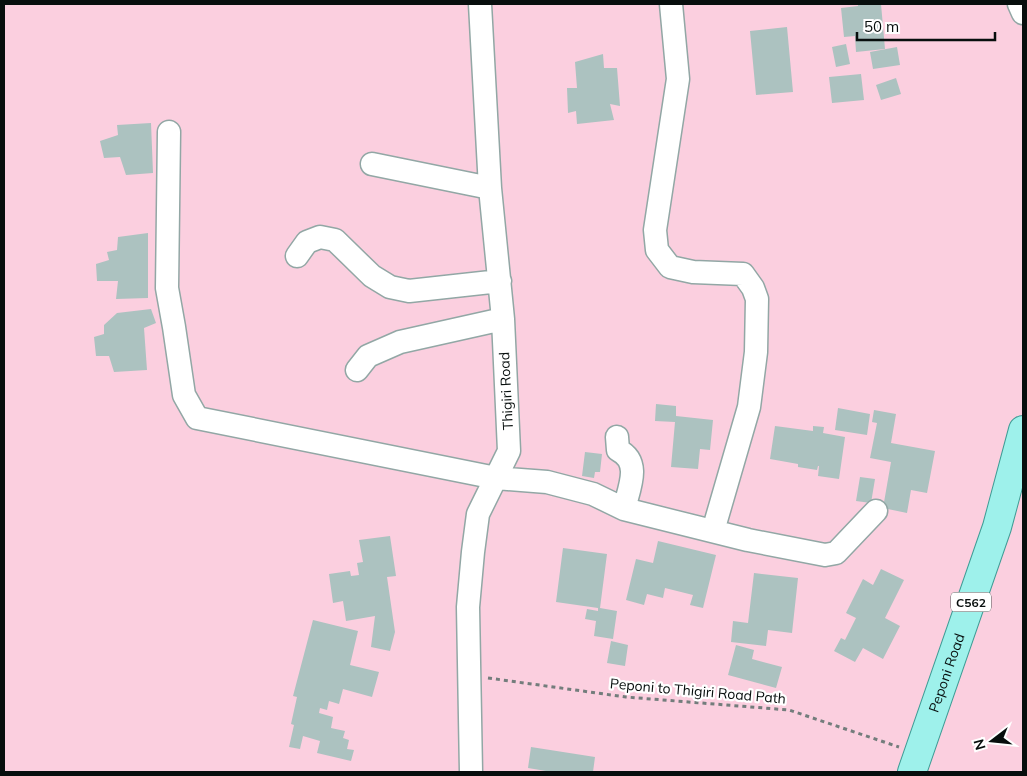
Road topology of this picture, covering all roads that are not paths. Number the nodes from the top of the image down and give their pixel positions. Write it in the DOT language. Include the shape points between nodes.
graph roads {
  1 [pos="480,4"];
  2 [pos="671,4"];
  3 [pos="1019,4"];
  4 [pos="1023,13"];
  5 [pos="168,132"];
  6 [pos="372,164"];
  7 [pos="490,188"];
  8 [pos="297,256"];
  9 [pos="500,281"];
  10 [pos="503,319"];
  11 [pos="357,370"];
  12 [pos="1023,430"];
  13 [pos="617,437"];
  14 [pos="496,478"];
  15 [pos="624,510"];
  16 [pos="876,511"];
  17 [pos="713,532"];
  18 [pos="915,763"];
  19 [pos="471,772"];
  1 -- 7 [label="street, Thigiri Road"];
  2 -- 17 [label="street" via="678,79 655,230 657,250 670,267 693,272 743,274 757,299 756,352 749,407"];
  3 -- 4 [label="street"];
  5 -- 14 [label="street" via="167,288 184,394 197,418"];
  6 -- 7 [label="street"];
  7 -- 9 [label="street, Thigiri Road"];
  8 -- 9 [label="street" via="307,242 320,237 335,240 372,276 390,287 409,292"];
  9 -- 10 [label="street, Thigiri Road"];
  10 -- 11 [label="street" via="400,342 368,356"];
  10 -- 14 [label="street, Thigiri Road" via="509,451"];
  12 -- 18 [label="main road, Peponi Road / C562" via="997,527"];
  13 -- 15 [label="street" via="618,450 633,466"];
  14 -- 15 [label="street" via="547,482 593,494"];
  14 -- 19 [label="street, Thigiri Road" via="478,514 468,607"];
  15 -- 17 [label="street"];
  16 -- 17 [label="street" via="836,553 825,555"];
}
